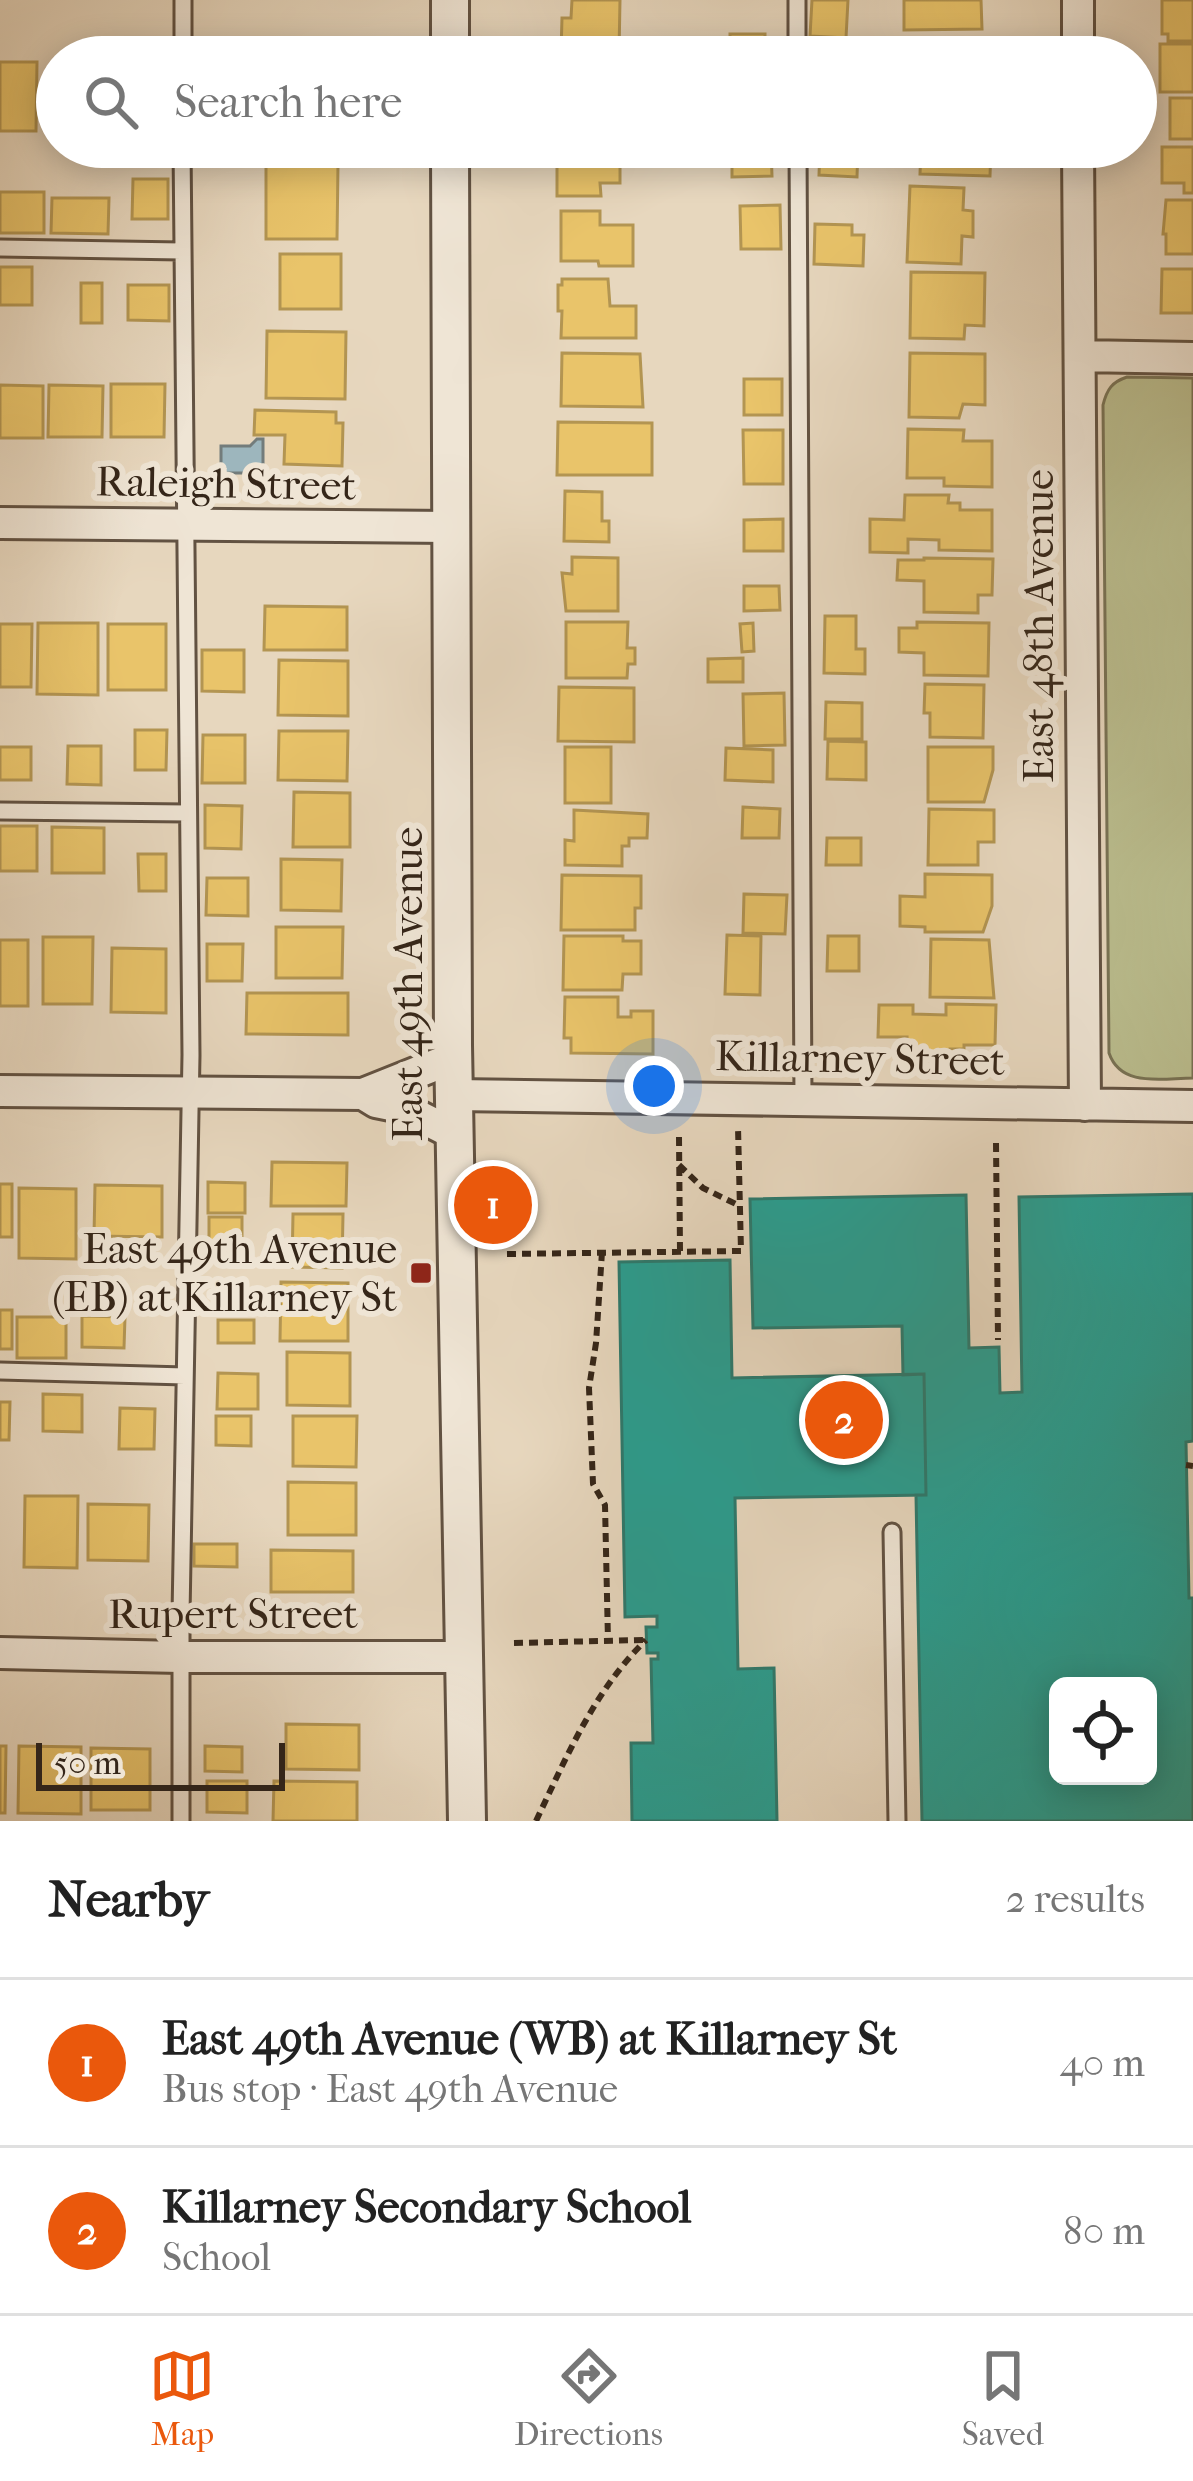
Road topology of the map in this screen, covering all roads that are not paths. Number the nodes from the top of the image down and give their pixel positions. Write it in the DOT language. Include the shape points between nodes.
graph roads {
  1 [pos="183,0"];
  2 [pos="450,0"];
  3 [pos="797,0"];
  4 [pos="1078,0"];
  5 [pos="183,36"];
  6 [pos="450,36"];
  7 [pos="797,36"];
  8 [pos="1078,36"];
  9 [pos="182,168"];
  10 [pos="450,168"];
  11 [pos="798,168"];
  12 [pos="1078,168"];
  13 [pos="0,248"];
  14 [pos="181,250"];
  15 [pos="1080,356"];
  16 [pos="1193,358"];
  17 [pos="0,523"];
  18 [pos="186,525"];
  19 [pos="451,527"];
  20 [pos="0,811"];
  21 [pos="187,813"];
  22 [pos="453,1076"];
  23 [pos="0,1091"];
  24 [pos="190,1094"];
  25 [pos="363,1094"];
  26 [pos="803,1100"];
  27 [pos="1084,1105"];
  28 [pos="1193,1106"];
  29 [pos="454,1134"];
  30 [pos="0,1371"];
  31 [pos="185,1376"];
  32 [pos="892,1532"];
  33 [pos="0,1653"];
  34 [pos="180,1657"];
  35 [pos="464,1657"];
  36 [pos="181,1821"];
  37 [pos="467,1821"];
  38 [pos="897,1821"];
  1 -- 5 [label="lane"];
  2 -- 6 [label="street"];
  3 -- 7 [label="lane"];
  4 -- 8 [label="street"];
  9 -- 14 [label="lane"];
  10 -- 19 [label="street, East 49th Avenue"];
  11 -- 26 [label="lane"];
  12 -- 15 [label="street, East 48th Avenue"];
  13 -- 14 [label="lane"];
  14 -- 18 [label="lane"];
  15 -- 16 [label="street"];
  15 -- 27 [label="street, East 48th Avenue"];
  17 -- 18 [label="street, Raleigh Street"];
  18 -- 19 [label="street, Raleigh Street"];
  18 -- 21 [label="lane"];
  19 -- 22 [label="street, East 49th Avenue"];
  20 -- 21 [label="lane"];
  21 -- 24 [label="lane"];
  22 -- 25 [label="street"];
  22 -- 26 [label="street, Killarney Street"];
  22 -- 29 [label="street, East 49th Avenue"];
  23 -- 24 [label="street"];
  24 -- 25 [label="street"];
  24 -- 31 [label="lane"];
  25 -- 29 [label="street"];
  26 -- 27 [label="street, Killarney Street"];
  27 -- 28 [label="street, Killarney Street"];
  29 -- 35 [label="street, East 49th Avenue"];
  30 -- 31 [label="lane"];
  31 -- 34 [label="lane"];
  32 -- 38 [label="lane"];
  33 -- 34 [label="street, Rupert Street"];
  34 -- 35 [label="street, Rupert Street"];
  34 -- 36 [label="lane"];
  35 -- 37 [label="street, East 49th Avenue"];
}
